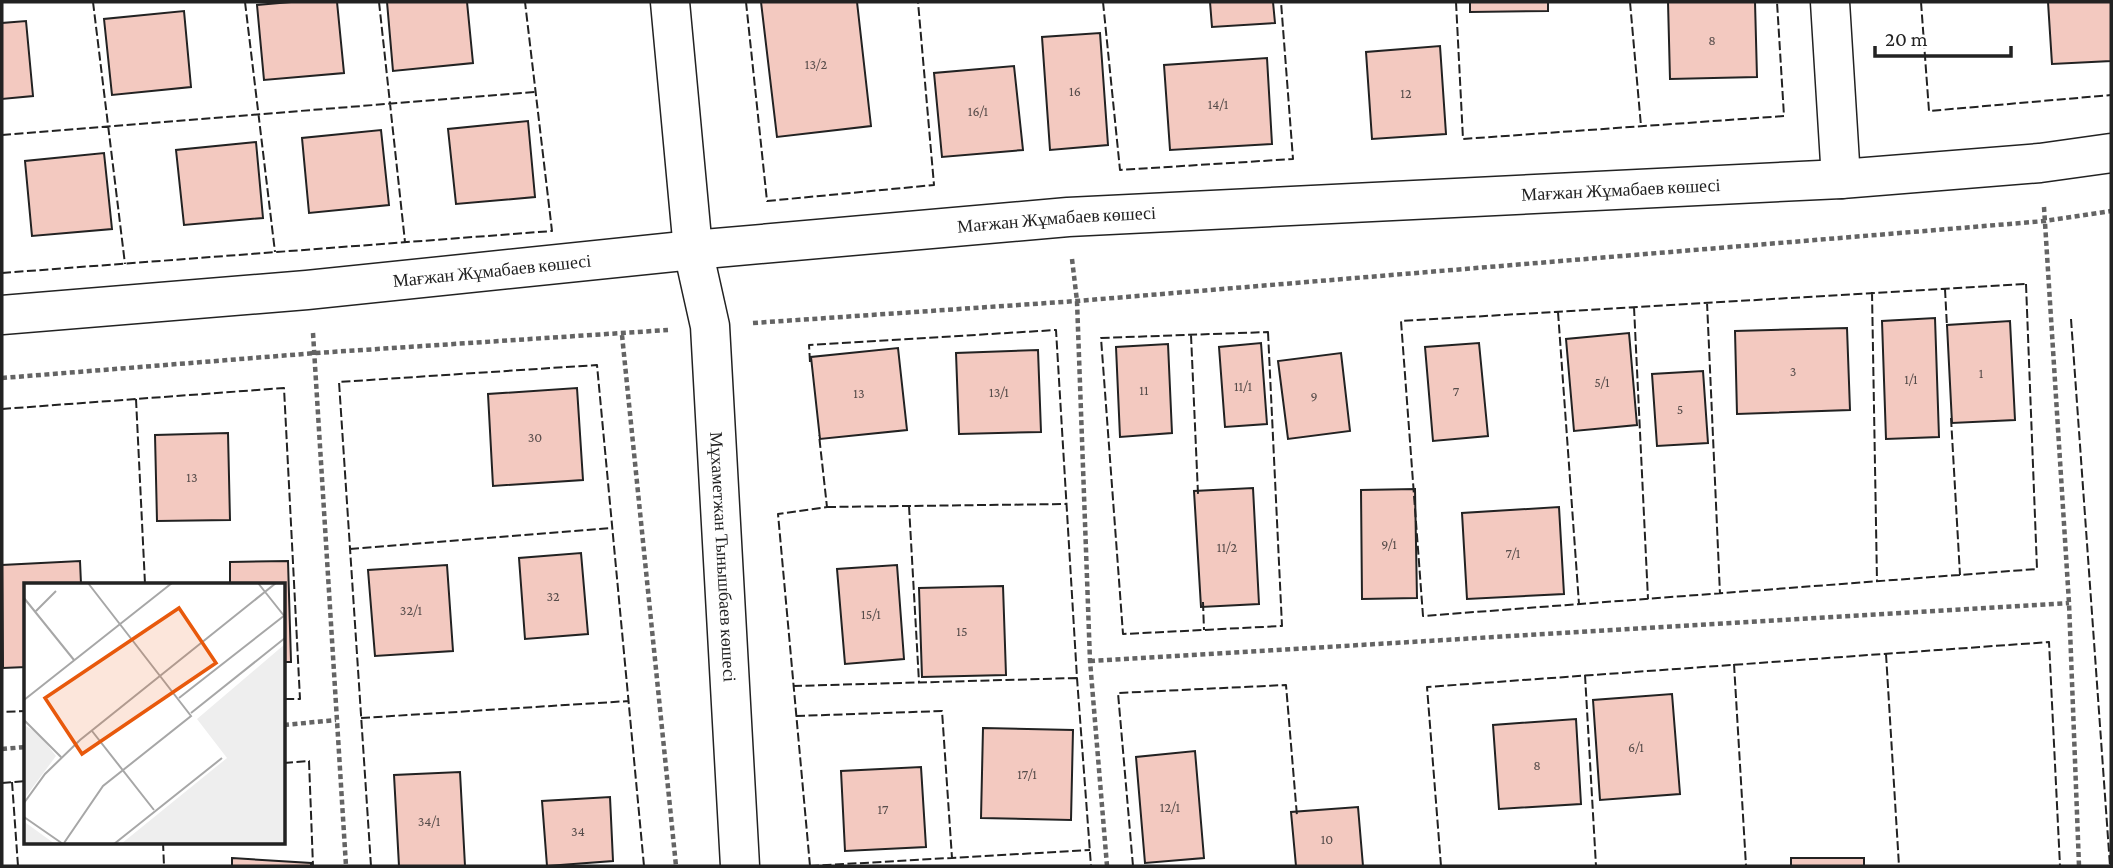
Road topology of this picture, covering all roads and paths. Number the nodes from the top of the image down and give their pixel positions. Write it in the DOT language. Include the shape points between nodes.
graph roads {
  1 [pos="670,2"];
  2 [pos="1830,2"];
  3 [pos="2111,153"];
  4 [pos="2040,163"];
  5 [pos="1841,179"];
  6 [pos="2111,211"];
  7 [pos="1068,216"];
  8 [pos="2045,221"];
  9 [pos="693,250"];
  10 [pos="307,290"];
  11 [pos="1077,301"];
  12 [pos="2,315"];
  13 [pos="710,326"];
  14 [pos="622,335"];
  15 [pos="316,353"];
  16 [pos="2,378"];
  17 [pos="2069,603"];
  18 [pos="1090,661"];
  19 [pos="336,720"];
  20 [pos="285,724"];
  21 [pos="24,747"];
  22 [pos="2,749"];
  23 [pos="346,866"];
  24 [pos="676,866"];
  25 [pos="740,866"];
  26 [pos="1107,866"];
  27 [pos="2079,866"];
  1 -- 9 [label="street, Мұхаметжан Тынышбаев көшесі"];
  2 -- 5 [label="street"];
  3 -- 4 [label="street, Мағжан Жұмабаев көшесі"];
  4 -- 5 [label="street, Мағжан Жұмабаев көшесі"];
  4 -- 8 [label="path"];
  5 -- 7 [label="street, Мағжан Жұмабаев көшесі"];
  6 -- 8 [label="path"];
  7 -- 9 [label="street, Мағжан Жұмабаев көшесі"];
  7 -- 11 [label="path"];
  8 -- 11 [label="path"];
  8 -- 17 [label="path"];
  9 -- 10 [label="street, Мағжан Жұмабаев көшесі"];
  9 -- 13 [label="street, Мұхаметжан Тынышбаев көшесі"];
  10 -- 12 [label="street, Мағжан Жұмабаев көшесі"];
  10 -- 15 [label="path"];
  11 -- 13 [label="path"];
  11 -- 18 [label="path"];
  13 -- 14 [label="path"];
  13 -- 25 [label="street, Мұхаметжан Тынышбаев көшесі"];
  14 -- 15 [label="path"];
  14 -- 24 [label="path"];
  15 -- 16 [label="path"];
  15 -- 19 [label="path"];
  17 -- 18 [label="path"];
  17 -- 27 [label="path"];
  18 -- 26 [label="path"];
  19 -- 20 [label="path"];
  19 -- 23 [label="path"];
  21 -- 22 [label="path"];
}
